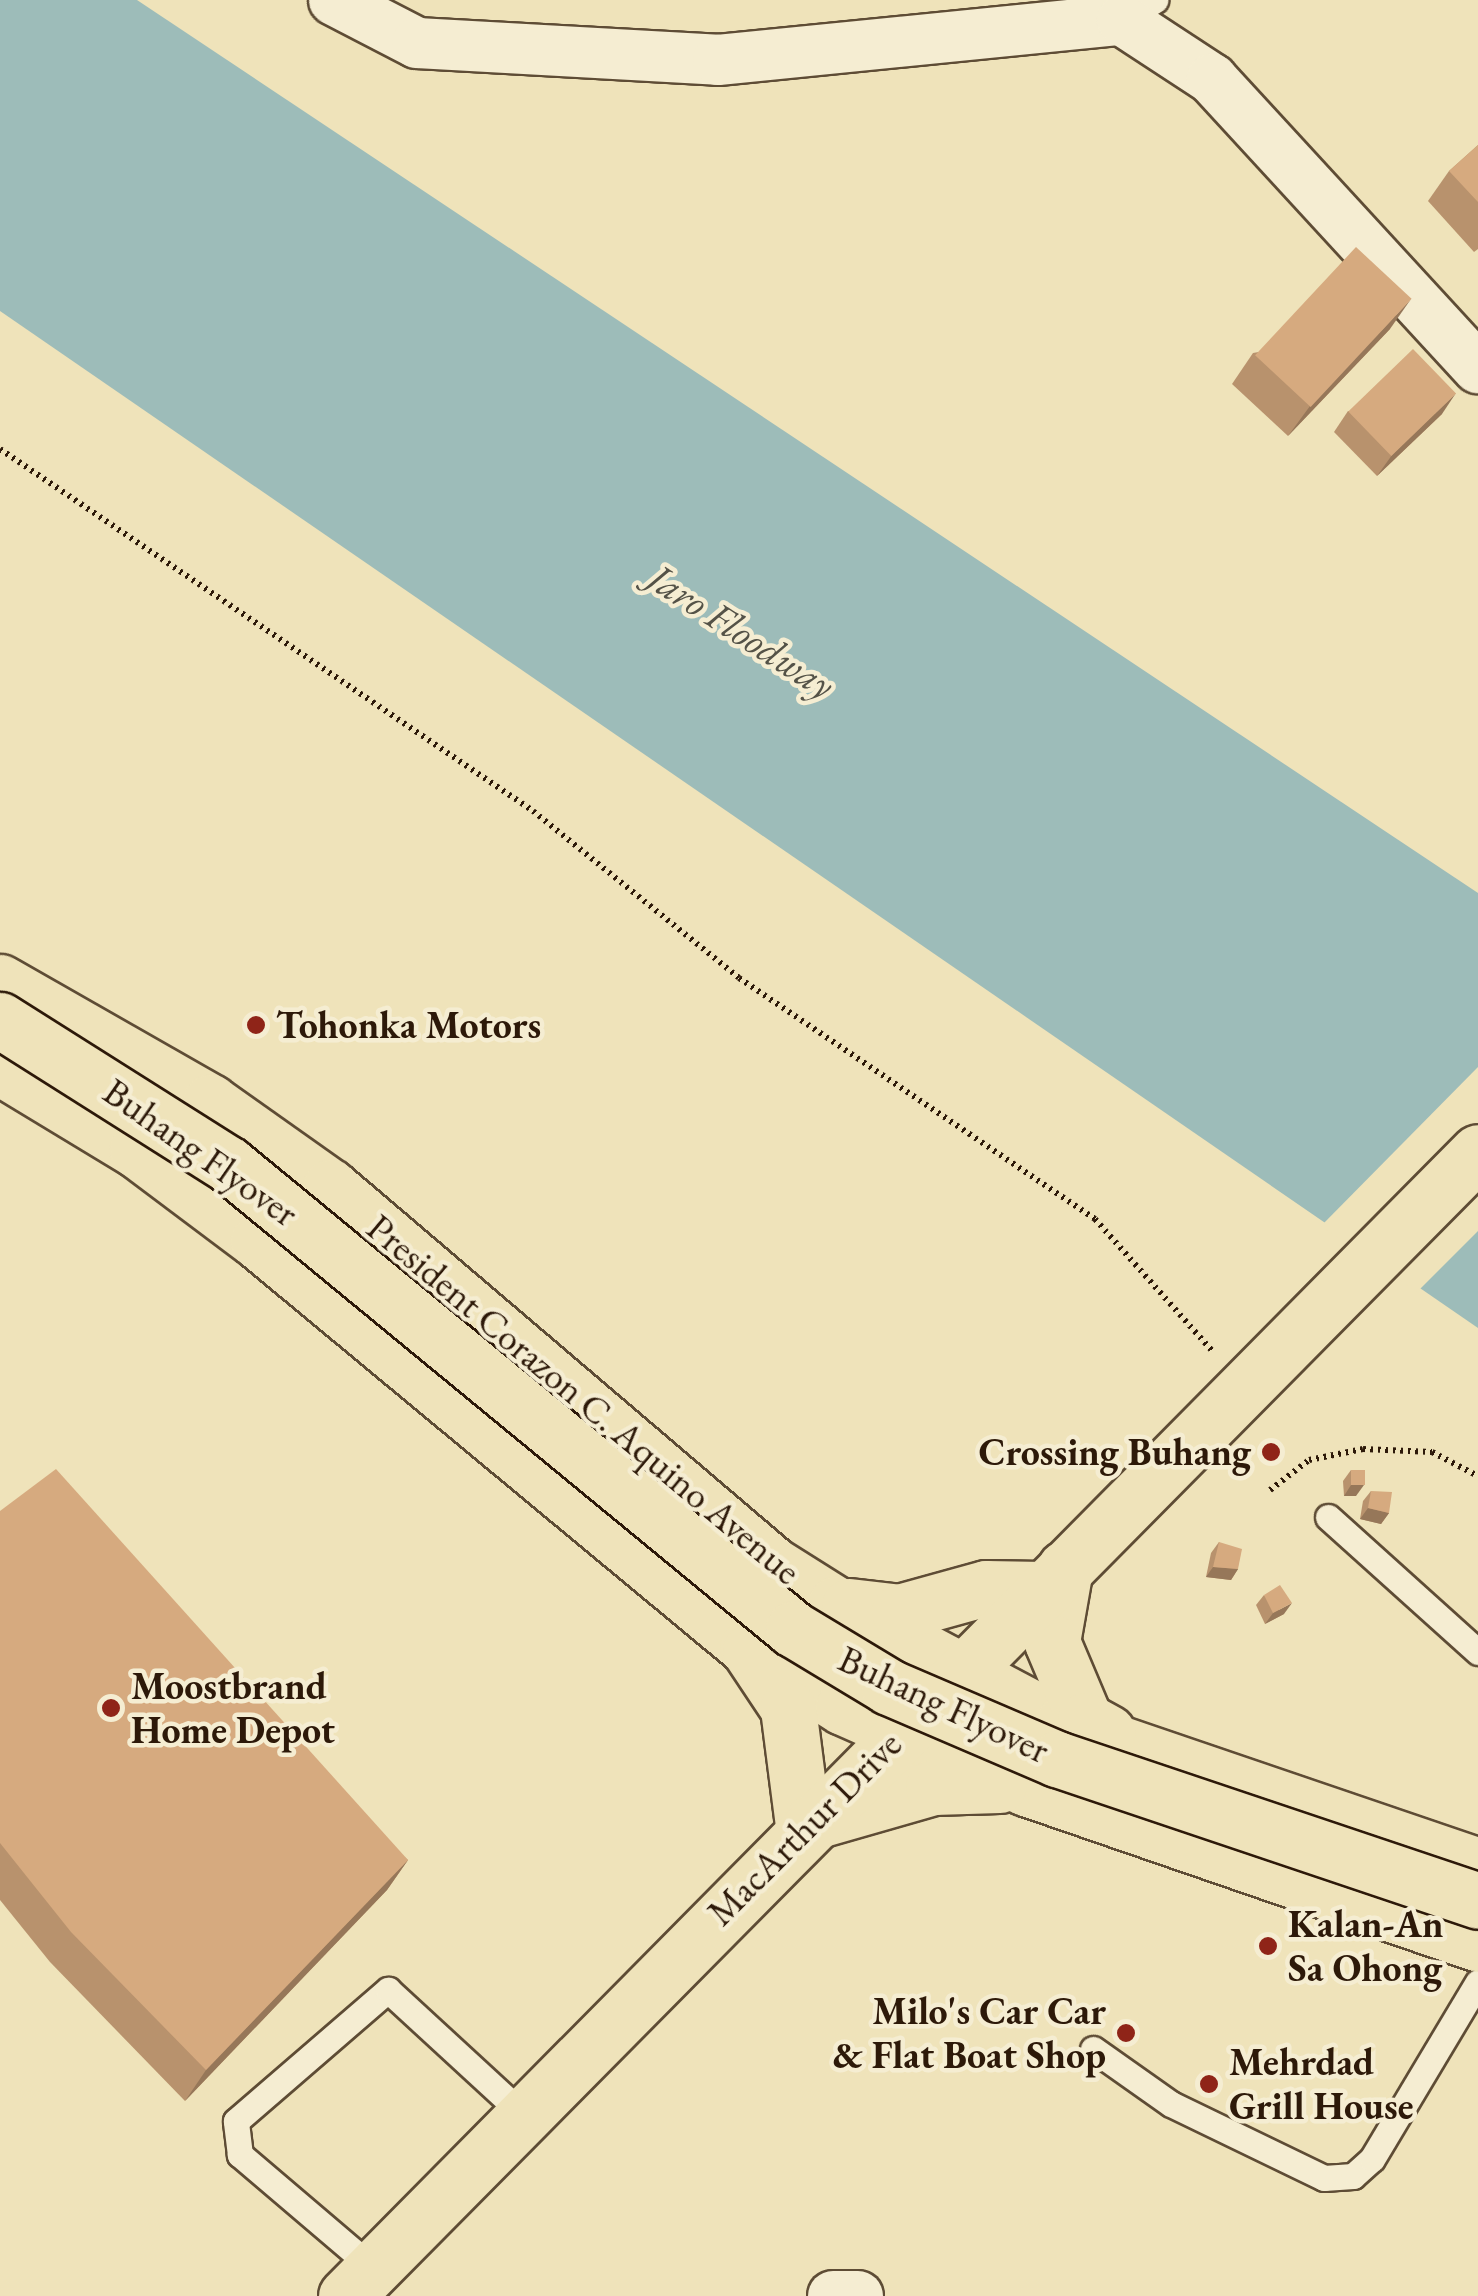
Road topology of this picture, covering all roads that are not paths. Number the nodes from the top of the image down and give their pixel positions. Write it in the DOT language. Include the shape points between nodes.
graph roads {
  1 [pos="334,0"];
  2 [pos="1138,10"];
  3 [pos="1478,368"];
  4 [pos="0,982"];
  5 [pos="0,1020"];
  6 [pos="0,1067"];
  7 [pos="1478,1152"];
  8 [pos="1328,1517"];
  9 [pos="1054,1578"];
  10 [pos="835,1604"];
  11 [pos="747,1647"];
  12 [pos="1478,1652"];
  13 [pos="965,1669"];
  14 [pos="897,1734"];
  15 [pos="1135,1746"];
  16 [pos="1026,1788"];
  17 [pos="803,1825"];
  18 [pos="1478,1866"];
  19 [pos="1478,1900"];
  20 [pos="1478,1944"];
  21 [pos="1478,1982"];
  22 [pos="1092,2049"];
  23 [pos="524,2115"];
  24 [pos="360,2282"];
  25 [pos="833,2296"];
  26 [pos="858,2296"];
  1 -- 2 [label="street" via="417,43 718,60"];
  2 -- 3 [label="street" via="1212,79"];
  4 -- 10 [label="main road, President Corazon C. Aquino Avenue" via="210,1102 330,1187 773,1565"];
  5 -- 19 [label="main road, Buhang Flyover, bridge" via="228,1164 794,1630 889,1687 1057,1759"];
  6 -- 11 [label="main road" via="137,1150 272,1251"];
  7 -- 9 [label="main road, MacArthur Drive"];
  8 -- 12 [label="lane"];
  9 -- 10 [label="main road" via="899,1612"];
  9 -- 13 [label="main road, MacArthur Drive"];
  9 -- 15 [label="main road" via="1052,1642 1064,1685 1085,1720"];
  10 -- 13 [label="main road, President Corazon C. Aquino Avenue"];
  11 -- 14 [label="main road"];
  11 -- 17 [label="main road" via="788,1708"];
  13 -- 14 [label="main road, MacArthur Drive"];
  13 -- 15 [label="main road, President Corazon C. Aquino Avenue" via="1062,1724"];
  14 -- 16 [label="main road"];
  14 -- 17 [label="main road, MacArthur Drive"];
  15 -- 18 [label="main road, President Corazon C. Aquino Avenue"];
  16 -- 17 [label="main road" via="932,1787"];
  16 -- 20 [label="main road"];
  17 -- 23 [label="main road, MacArthur Drive"];
  21 -- 22 [label="lane" via="1372,2159 1353,2176 1324,2178 1171,2104"];
  23 -- 24 [label="main road, MacArthur Drive"];
  23 -- 24 [label="lane" via="388,1990 236,2121 240,2155"];
  25 -- 26 [label="street"];
}
